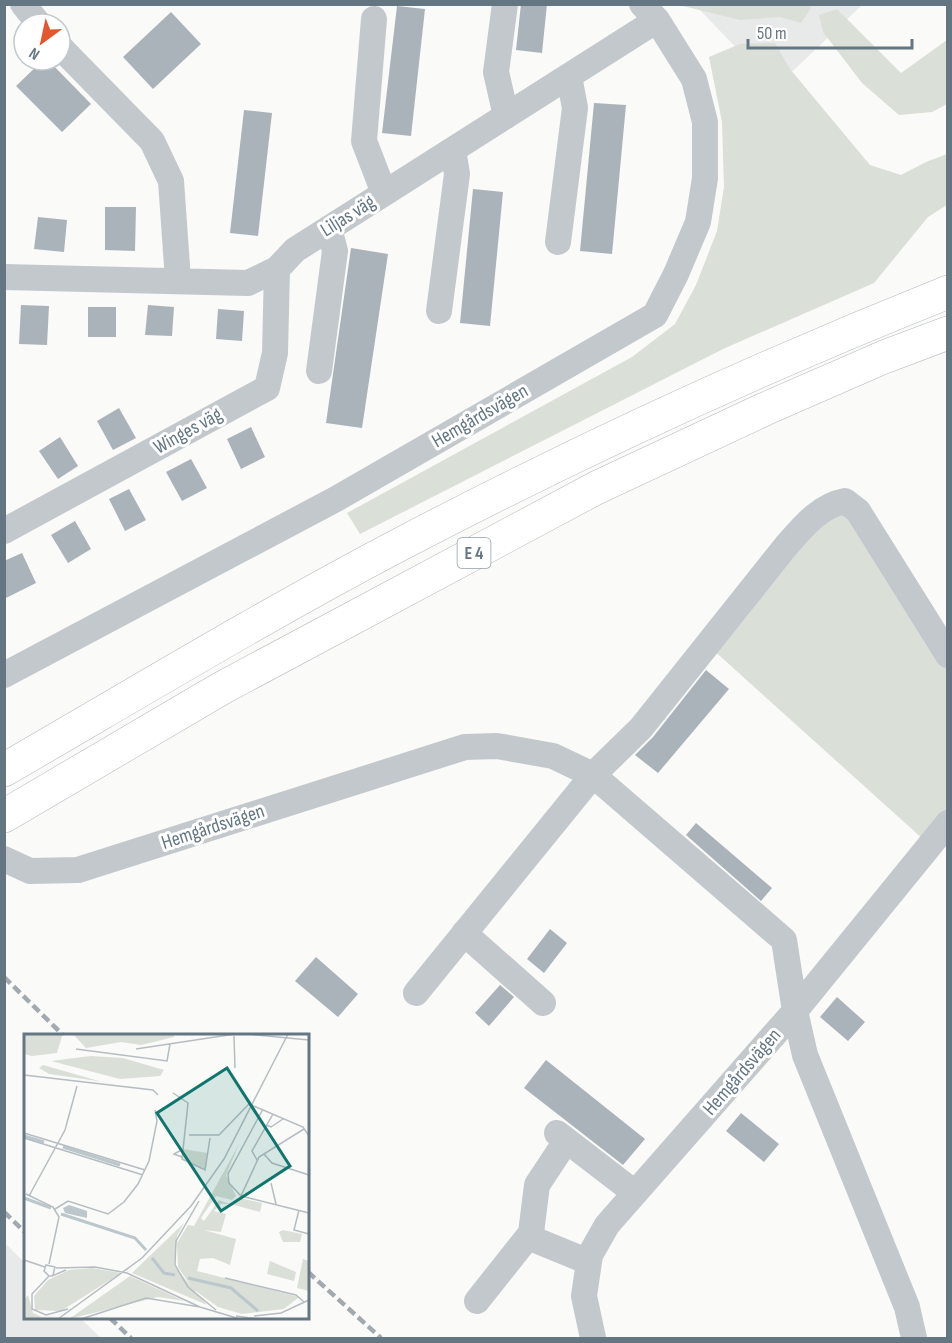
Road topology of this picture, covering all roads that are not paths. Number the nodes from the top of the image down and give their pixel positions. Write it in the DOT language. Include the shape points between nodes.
graph roads {
  1 [pos="505,4"];
  2 [pos="649,12"];
  3 [pos="374,19"];
  4 [pos="72,59"];
  5 [pos="569,76"];
  6 [pos="506,116"];
  7 [pos="453,150"];
  8 [pos="384,193"];
  9 [pos="329,228"];
  10 [pos="558,242"];
  11 [pos="277,269"];
  12 [pos="4,277"];
  13 [pos="178,280"];
  14 [pos="948,292"];
  15 [pos="439,311"];
  16 [pos="948,333"];
  17 [pos="319,371"];
  18 [pos="4,531"];
  19 [pos="948,655"];
  20 [pos="4,675"];
  21 [pos="4,770"];
  22 [pos="593,775"];
  23 [pos="11,812"];
  24 [pos="948,823"];
  25 [pos="938,850"];
  26 [pos="4,859"];
  27 [pos="464,933"];
  28 [pos="416,993"];
  29 [pos="543,1003"];
  30 [pos="795,1011"];
  31 [pos="635,1193"];
  32 [pos="528,1237"];
  33 [pos="589,1262"];
  34 [pos="477,1301"];
  35 [pos="593,1338"];
  36 [pos="914,1338"];
  1 -- 6 [label="street" via="496,72"];
  2 -- 5 [label="street, Liljas väg"];
  2 -- 20 [label="street, Hemgårdsvägen" via="694,79 705,122 705,178 698,222 655,315 336,500"];
  3 -- 8 [label="street" via="364,141"];
  4 -- 13 [label="street" via="152,141 171,181"];
  5 -- 6 [label="street, Liljas väg"];
  5 -- 10 [label="street" via="575,108"];
  6 -- 7 [label="street, Liljas väg"];
  7 -- 8 [label="street, Liljas väg"];
  7 -- 15 [label="street" via="457,174"];
  8 -- 9 [label="street, Liljas väg"];
  9 -- 11 [label="street, Liljas väg" via="295,250"];
  9 -- 17 [label="street" via="335,251"];
  11 -- 13 [label="street, Liljas väg" via="248,283"];
  11 -- 18 [label="street, Winges väg" via="275,353 267,388"];
  12 -- 13 [label="street, Liljas väg"];
  14 -- 21 [label="highway, E 4" via="744,377 486,500 353,570"];
  16 -- 23 [label="highway, E 4" via="765,409 596,488 222,688"];
  19 -- 22 [label="street" via="858,511 845,501 832,504 810,519 786,546 641,728"];
  22 -- 26 [label="street, Hemgårdsvägen" via="553,756 497,746 465,747 78,870 30,871"];
  22 -- 27 [label="street"];
  22 -- 30 [label="street, Hemgårdsvägen" via="784,939"];
  24 -- 25 [label="street, Hemgårdsvägen"];
  25 -- 30 [label="street, Hemgårdsvägen"];
  27 -- 28 [label="street"];
  27 -- 29 [label="street"];
  30 -- 31 [label="street, Hemgårdsvägen"];
  30 -- 36 [label="street" via="804,1055 907,1307"];
  31 -- 32 [label="street" via="562,1137 537,1185"];
  31 -- 33 [label="street, Hemgårdsvägen" via="607,1225"];
  32 -- 33 [label="street"];
  32 -- 34 [label="street"];
  33 -- 35 [label="street, Hemgårdsvägen" via="584,1296"];
}
